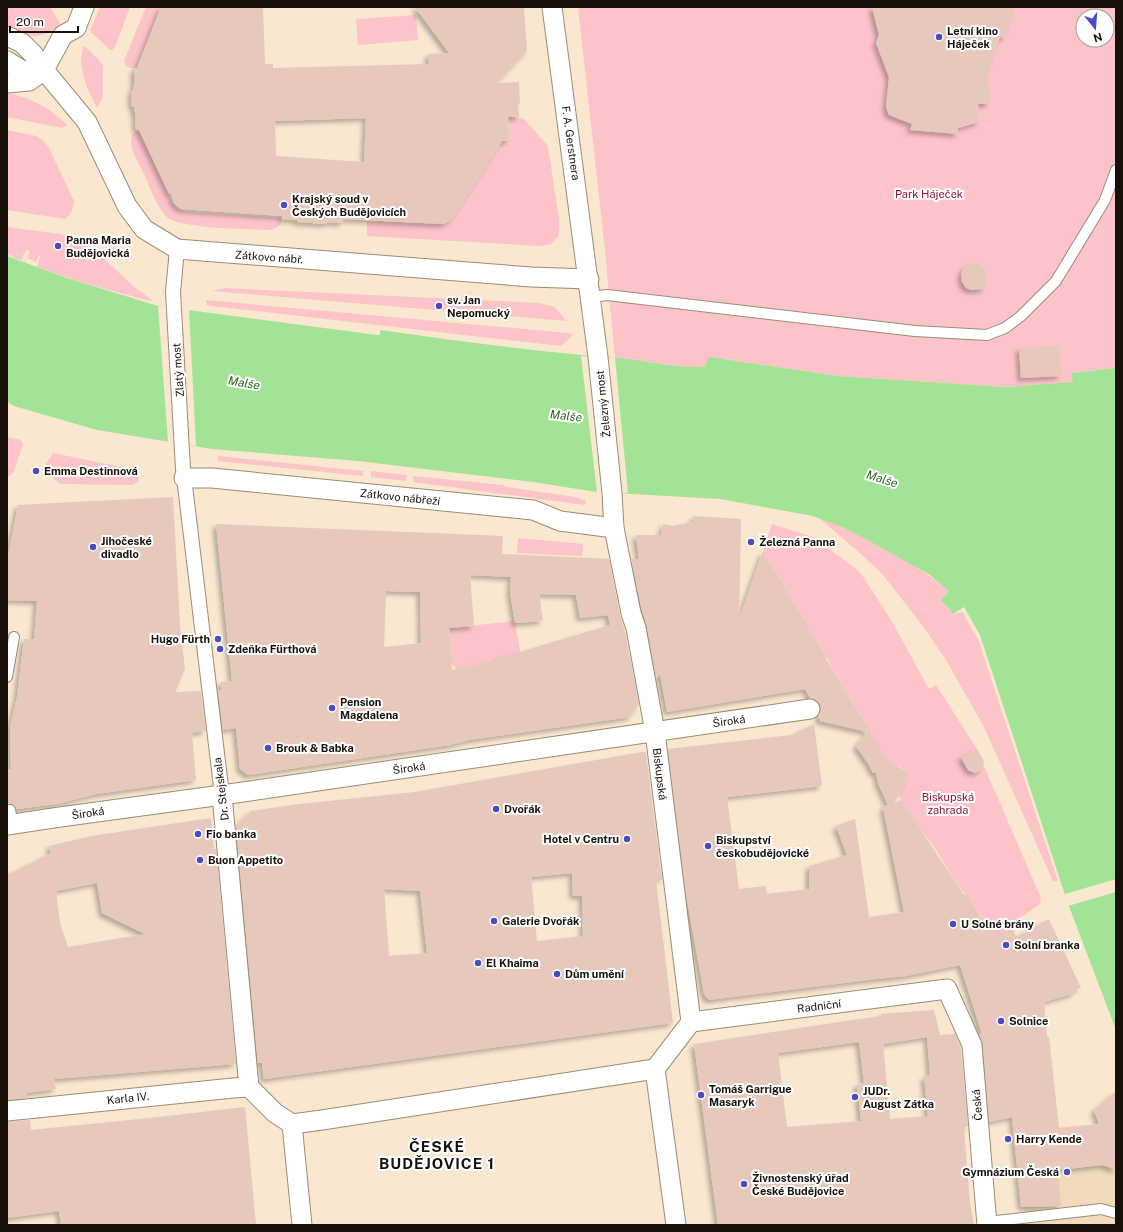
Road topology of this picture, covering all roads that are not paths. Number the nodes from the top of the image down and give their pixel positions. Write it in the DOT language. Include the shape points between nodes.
graph roads {
  1 [pos="84,7"];
  2 [pos="552,7"];
  3 [pos="7,36"];
  4 [pos="7,61"];
  5 [pos="44,70"];
  6 [pos="7,83"];
  7 [pos="1116,170"];
  8 [pos="177,249"];
  9 [pos="590,288"];
  10 [pos="185,485"];
  11 [pos="614,528"];
  12 [pos="14,637"];
  13 [pos="7,677"];
  14 [pos="810,709"];
  15 [pos="655,732"];
  16 [pos="222,795"];
  17 [pos="10,820"];
  18 [pos="947,989"];
  19 [pos="692,1022"];
  20 [pos="655,1070"];
  21 [pos="249,1087"];
  22 [pos="7,1111"];
  23 [pos="292,1124"];
  24 [pos="1116,1213"];
  25 [pos="987,1223"];
  26 [pos="302,1225"];
  27 [pos="676,1225"];
  1 -- 5 [label="street" via="76,28 62,36"];
  2 -- 9 [label="street, F. A. Gerstnera"];
  3 -- 5 [label="street, Zátkovo nábř." via="33,54"];
  4 -- 5 [label="street" via="23,71"];
  5 -- 6 [label="street" via="29,81"];
  5 -- 8 [label="street, Zátkovo nábř." via="87,122 126,206 144,229"];
  7 -- 9 [label="lane" via="1105,200 1056,281 1021,316 1005,328 987,335 915,331 607,295"];
  8 -- 9 [label="street, Zátkovo nábř." via="531,276"];
  8 -- 10 [label="street, Zlatý most" via="173,292"];
  9 -- 11 [label="street, Železný most"];
  10 -- 11 [label="street, Zátkovo nábřeží" via="212,478 533,510 560,521"];
  10 -- 16 [label="street, Dr. Stejskala"];
  11 -- 15 [label="street, Biskupská"];
  12 -- 13 [label="lane"];
  14 -- 15 [label="street, Široká"];
  15 -- 16 [label="street, Široká"];
  15 -- 19 [label="street, Biskupská"];
  16 -- 17 [label="street, Široká" via="65,816"];
  16 -- 21 [label="street, Dr. Stejskala"];
  18 -- 19 [label="street, Radniční"];
  18 -- 25 [label="street, Česká" via="972,1044"];
  19 -- 20 [label="street"];
  20 -- 23 [label="street"];
  20 -- 27 [label="street"];
  21 -- 22 [label="street, Karla IV."];
  21 -- 23 [label="street" via="275,1113"];
  23 -- 26 [label="street"];
  24 -- 25 [label="lane" via="1101,1209"];
}
